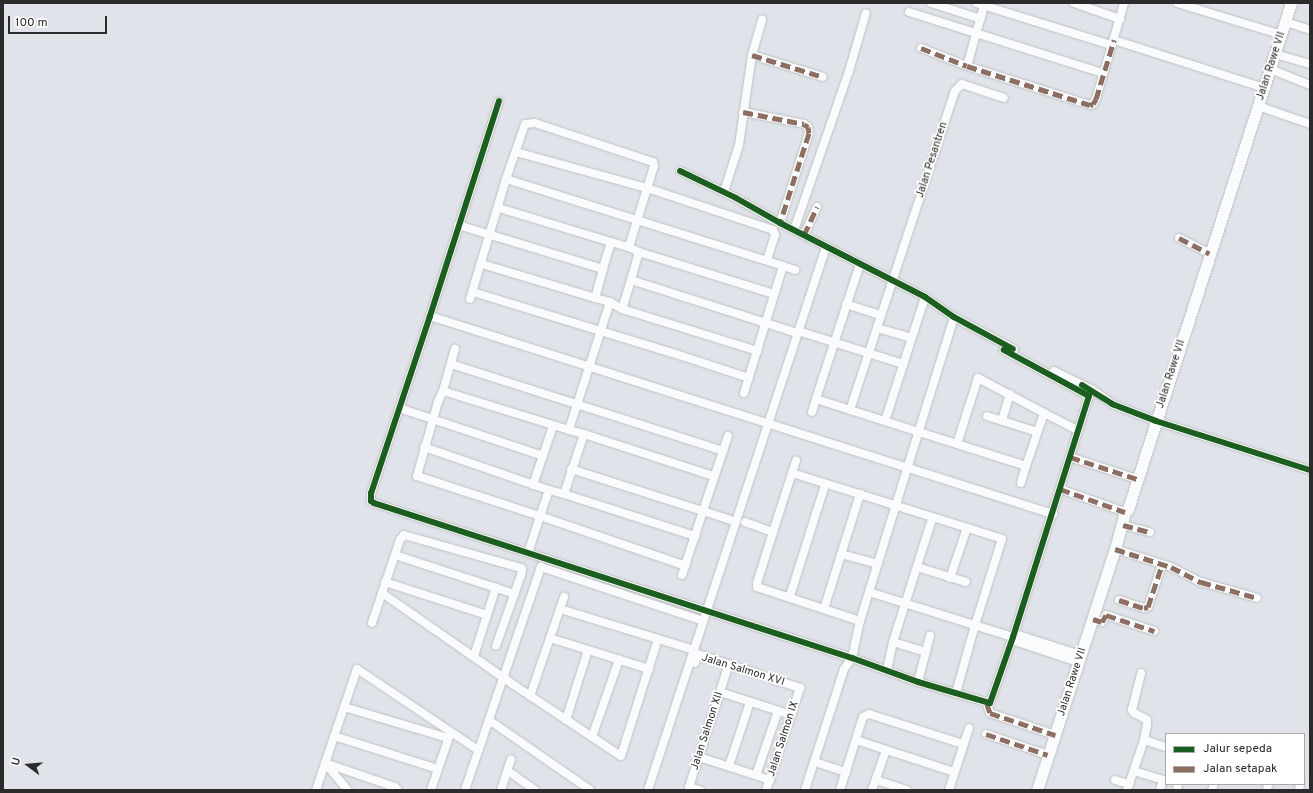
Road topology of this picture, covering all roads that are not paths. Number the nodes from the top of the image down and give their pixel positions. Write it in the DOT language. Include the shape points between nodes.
graph roads {
  1 [pos="931,3"];
  2 [pos="1074,3"];
  3 [pos="1124,3"];
  4 [pos="1177,3"];
  5 [pos="1291,3"];
  6 [pos="980,4"];
  7 [pos="909,12"];
  8 [pos="866,13"];
  9 [pos="981,18"];
  10 [pos="762,19"];
  11 [pos="1120,19"];
  12 [pos="1286,22"];
  13 [pos="1310,30"];
  14 [pos="976,34"];
  15 [pos="1282,35"];
  16 [pos="1112,42"];
  17 [pos="921,48"];
  18 [pos="1275,54"];
  19 [pos="752,55"];
  20 [pos="1310,64"];
  21 [pos="967,66"];
  22 [pos="1270,69"];
  23 [pos="1103,73"];
  24 [pos="823,77"];
  25 [pos="1310,85"];
  26 [pos="1264,88"];
  27 [pos="1004,98"];
  28 [pos="499,101"];
  29 [pos="1258,106"];
  30 [pos="743,112"];
  31 [pos="1310,124"];
  32 [pos="516,152"];
  33 [pos="680,171"];
  34 [pos="506,179"];
  35 [pos="648,188"];
  36 [pos="724,192"];
  37 [pos="817,207"];
  38 [pos="499,208"];
  39 [pos="636,219"];
  40 [pos="780,223"];
  41 [pos="458,225"];
  42 [pos="794,230"];
  43 [pos="490,235"];
  44 [pos="804,235"];
  45 [pos="1179,238"];
  46 [pos="611,242"];
  47 [pos="629,247"];
  48 [pos="826,247"];
  49 [pos="639,252"];
  50 [pos="1209,253"];
  51 [pos="767,260"];
  52 [pos="482,264"];
  53 [pos="860,264"];
  54 [pos="783,266"];
  55 [pos="603,269"];
  56 [pos="795,270"];
  57 [pos="631,280"];
  58 [pos="893,280"];
  59 [pos="774,294"];
  60 [pos="925,297"];
  61 [pos="595,298"];
  62 [pos="610,302"];
  63 [pos="846,304"];
  64 [pos="622,309"];
  65 [pos="880,315"];
  66 [pos="430,316"];
  67 [pos="954,317"];
  68 [pos="766,323"];
  69 [pos="877,328"];
  70 [pos="600,331"];
  71 [pos="798,332"];
  72 [pos="911,338"];
  73 [pos="834,343"];
  74 [pos="455,349"];
  75 [pos="1004,350"];
  76 [pos="758,351"];
  77 [pos="869,354"];
  78 [pos="451,364"];
  79 [pos="904,364"];
  80 [pos="589,367"];
  81 [pos="749,378"];
  82 [pos="443,391"];
  83 [pos="744,393"];
  84 [pos="1010,394"];
  85 [pos="816,399"];
  86 [pos="578,403"];
  87 [pos="400,408"];
  88 [pos="850,410"];
  89 [pos="812,412"];
  90 [pos="1044,413"];
  91 [pos="987,416"];
  92 [pos="433,418"];
  93 [pos="1002,420"];
  94 [pos="885,421"];
  95 [pos="1156,421"];
  96 [pos="767,424"];
  97 [pos="553,426"];
  98 [pos="569,430"];
  99 [pos="1078,430"];
  100 [pos="919,432"];
  101 [pos="1037,432"];
  102 [pos="584,434"];
  103 [pos="728,436"];
  104 [pos="957,444"];
  105 [pos="424,447"];
  106 [pos="722,451"];
  107 [pos="543,456"];
  108 [pos="1070,457"];
  109 [pos="796,460"];
  110 [pos="1026,466"];
  111 [pos="908,468"];
  112 [pos="571,469"];
  113 [pos="1310,470"];
  114 [pos="792,473"];
  115 [pos="713,476"];
  116 [pos="1137,479"];
  117 [pos="1021,483"];
  118 [pos="826,484"];
  119 [pos="533,485"];
  120 [pos="1060,489"];
  121 [pos="549,490"];
  122 [pos="564,494"];
  123 [pos="860,494"];
  124 [pos="896,505"];
  125 [pos="703,511"];
  126 [pos="1125,512"];
  127 [pos="1053,514"];
  128 [pos="540,516"];
  129 [pos="932,519"];
  130 [pos="736,522"];
  131 [pos="745,522"];
  132 [pos="1123,525"];
  133 [pos="967,528"];
  134 [pos="773,532"];
  135 [pos="1150,532"];
  136 [pos="695,536"];
  137 [pos="1115,549"];
  138 [pos="528,553"];
  139 [pos="395,554"];
  140 [pos="841,554"];
  141 [pos="878,564"];
  142 [pos="1162,565"];
  143 [pos="686,566"];
  144 [pos="917,567"];
  145 [pos="682,575"];
  146 [pos="950,578"];
  147 [pos="386,582"];
  148 [pos="966,582"];
  149 [pos="496,587"];
  150 [pos="869,592"];
  151 [pos="382,593"];
  152 [pos="515,594"];
  153 [pos="790,596"];
  154 [pos="564,597"];
  155 [pos="1256,598"];
  156 [pos="1119,600"];
  157 [pos="905,603"];
  158 [pos="560,609"];
  159 [pos="824,609"];
  160 [pos="708,613"];
  161 [pos="487,615"];
  162 [pos="1093,619"];
  163 [pos="703,621"];
  164 [pos="860,621"];
  165 [pos="372,623"];
  166 [pos="975,625"];
  167 [pos="1154,631"];
  168 [pos="930,636"];
  169 [pos="1014,637"];
  170 [pos="550,638"];
  171 [pos="658,639"];
  172 [pos="893,642"];
  173 [pos="496,646"];
  174 [pos="588,650"];
  175 [pos="696,652"];
  176 [pos="925,652"];
  177 [pos="474,656"];
  178 [pos="852,658"];
  179 [pos="1079,658"];
  180 [pos="620,660"];
  181 [pos="729,664"];
  182 [pos="649,669"];
  183 [pos="887,670"];
  184 [pos="1141,673"];
  185 [pos="503,676"];
  186 [pos="918,682"];
  187 [pos="800,688"];
  188 [pos="720,692"];
  189 [pos="956,693"];
  190 [pos="530,696"];
  191 [pos="750,702"];
  192 [pos="987,704"];
  193 [pos="344,707"];
  194 [pos="778,711"];
  195 [pos="791,715"];
  196 [pos="489,720"];
  197 [pos="566,720"];
  198 [pos="969,728"];
  199 [pos="986,734"];
  200 [pos="450,735"];
  201 [pos="1055,735"];
  202 [pos="334,736"];
  203 [pos="592,737"];
  204 [pos="856,740"];
  205 [pos="1144,740"];
  206 [pos="964,744"];
  207 [pos="1165,746"];
  208 [pos="478,750"];
  209 [pos="886,750"];
  210 [pos="1048,755"];
  211 [pos="699,756"];
  212 [pos="511,760"];
  213 [pos="815,762"];
  214 [pos="325,763"];
  215 [pos="729,766"];
  216 [pos="438,768"];
  217 [pos="508,770"];
  218 [pos="1134,771"];
  219 [pos="846,772"];
  220 [pos="954,772"];
  221 [pos="756,775"];
  222 [pos="770,780"];
  223 [pos="876,780"];
  224 [pos="1115,780"];
  225 [pos="1164,780"];
  226 [pos="1128,787"];
  227 [pos="689,788"];
  228 [pos="316,790"];
  229 [pos="348,790"];
  230 [pos="398,790"];
  231 [pos="431,790"];
  232 [pos="465,790"];
  233 [pos="501,790"];
  234 [pos="534,790"];
  235 [pos="590,790"];
  236 [pos="648,790"];
  237 [pos="700,790"];
  238 [pos="766,790"];
  239 [pos="805,790"];
  240 [pos="840,790"];
  241 [pos="872,790"];
  242 [pos="907,790"];
  243 [pos="949,790"];
  244 [pos="1037,790"];
  245 [pos="1160,790"];
  1 -- 9 [label="street"];
  2 -- 11 [label="street"];
  3 -- 11 [label="street"];
  4 -- 15 [label="street"];
  5 -- 12 [label="main road, Jalan Rawe VII"];
  6 -- 9 [label="street"];
  6 -- 16 [label="street"];
  7 -- 14 [label="street"];
  8 -- 42 [label="street" via="847,78"];
  9 -- 14 [label="street"];
  10 -- 19 [label="street"];
  11 -- 16 [label="street"];
  12 -- 13 [label="street"];
  12 -- 15 [label="main road, Jalan Rawe VII"];
  14 -- 21 [label="street"];
  14 -- 23 [label="street"];
  15 -- 18 [label="main road, Jalan Rawe VII"];
  16 -- 23 [label="street"];
  16 -- 26 [label="street"];
  17 -- 21 [label="street"];
  18 -- 20 [label="street"];
  18 -- 22 [label="main road, Jalan Rawe VII"];
  19 -- 24 [label="street"];
  19 -- 30 [label="street"];
  21 -- 23 [label="street" via="1090,105 1094,104"];
  22 -- 25 [label="street"];
  22 -- 26 [label="main road, Jalan Rawe VII"];
  26 -- 29 [label="main road, Jalan Rawe VII"];
  27 -- 58 [label="street, Jalan Pesantren" via="962,84 954,91"];
  28 -- 41 [label="street"];
  29 -- 31 [label="street"];
  29 -- 50 [label="main road, Jalan Rawe VII"];
  30 -- 36 [label="street" via="737,151"];
  30 -- 40 [label="street" via="804,124 808,127 809,133"];
  32 -- 34 [label="street"];
  32 -- 35 [label="street"];
  32 -- 35 [label="street" via="525,124 535,123 651,161 654,166"];
  33 -- 36 [label="street"];
  34 -- 38 [label="street"];
  34 -- 39 [label="street"];
  35 -- 39 [label="street"];
  35 -- 51 [label="street" via="774,231"];
  36 -- 40 [label="street"];
  37 -- 44 [label="street"];
  38 -- 43 [label="street"];
  38 -- 46 [label="street"];
  39 -- 47 [label="street"];
  39 -- 51 [label="street"];
  40 -- 42 [label="street"];
  41 -- 43 [label="street"];
  41 -- 66 [label="street"];
  42 -- 44 [label="street"];
  43 -- 52 [label="street"];
  43 -- 55 [label="street"];
  44 -- 48 [label="street"];
  45 -- 50 [label="street"];
  46 -- 47 [label="street"];
  46 -- 55 [label="street"];
  47 -- 49 [label="street"];
  48 -- 53 [label="street"];
  48 -- 71 [label="street"];
  49 -- 57 [label="street"];
  49 -- 59 [label="street"];
  50 -- 95 [label="main road, Jalan Rawe VII"];
  51 -- 54 [label="street"];
  52 -- 61 [label="street"];
  52 -- 70 [label="street" via="472,296"];
  53 -- 58 [label="street"];
  53 -- 63 [label="street"];
  54 -- 56 [label="street"];
  54 -- 59 [label="street"];
  55 -- 61 [label="street"];
  57 -- 64 [label="street"];
  57 -- 68 [label="street"];
  58 -- 60 [label="street"];
  58 -- 65 [label="street"];
  59 -- 68 [label="street"];
  60 -- 67 [label="street"];
  60 -- 72 [label="street"];
  61 -- 62 [label="street"];
  62 -- 64 [label="street"];
  62 -- 70 [label="street"];
  63 -- 65 [label="street"];
  63 -- 73 [label="street"];
  64 -- 76 [label="street"];
  65 -- 69 [label="street"];
  66 -- 80 [label="street"];
  66 -- 87 [label="street"];
  67 -- 95 [label="street" via="1093,390 1112,404"];
  67 -- 100 [label="street"];
  68 -- 71 [label="street"];
  68 -- 76 [label="street"];
  69 -- 72 [label="street"];
  69 -- 77 [label="street"];
  70 -- 80 [label="street"];
  70 -- 81 [label="street"];
  71 -- 73 [label="street"];
  71 -- 96 [label="street"];
  72 -- 79 [label="street"];
  73 -- 77 [label="street"];
  73 -- 85 [label="street"];
  74 -- 78 [label="street"];
  75 -- 99 [label="street" via="1088,395"];
  76 -- 81 [label="street"];
  77 -- 79 [label="street"];
  77 -- 88 [label="street"];
  78 -- 82 [label="street"];
  78 -- 86 [label="street"];
  79 -- 94 [label="street"];
  80 -- 86 [label="street"];
  80 -- 96 [label="street"];
  81 -- 83 [label="street"];
  82 -- 92 [label="street"];
  82 -- 97 [label="street"];
  84 -- 90 [label="street"];
  84 -- 93 [label="street"];
  84 -- 104 [label="street" via="978,378"];
  85 -- 88 [label="street"];
  85 -- 89 [label="street"];
  86 -- 98 [label="street"];
  86 -- 106 [label="street"];
  87 -- 92 [label="street"];
  87 -- 138 [label="street" via="371,493 371,501"];
  88 -- 94 [label="street"];
  90 -- 99 [label="street"];
  90 -- 101 [label="street"];
  91 -- 93 [label="street"];
  92 -- 105 [label="street"];
  92 -- 107 [label="street"];
  93 -- 101 [label="street"];
  94 -- 100 [label="street"];
  95 -- 113 [label="street"];
  95 -- 116 [label="main road, Jalan Rawe VII"];
  96 -- 111 [label="street"];
  96 -- 130 [label="street"];
  97 -- 98 [label="street"];
  97 -- 107 [label="street"];
  98 -- 102 [label="street"];
  99 -- 108 [label="street"];
  100 -- 104 [label="street"];
  100 -- 111 [label="street"];
  101 -- 110 [label="street"];
  102 -- 112 [label="street"];
  102 -- 115 [label="street"];
  103 -- 106 [label="street"];
  104 -- 110 [label="street"];
  105 -- 119 [label="street"];
  105 -- 128 [label="street" via="416,474 418,477"];
  106 -- 115 [label="street"];
  107 -- 119 [label="street"];
  108 -- 116 [label="street"];
  108 -- 120 [label="street"];
  109 -- 114 [label="street"];
  110 -- 117 [label="street"];
  111 -- 124 [label="street"];
  111 -- 127 [label="street"];
  112 -- 122 [label="street"];
  112 -- 125 [label="street"];
  114 -- 118 [label="street"];
  114 -- 134 [label="street"];
  115 -- 125 [label="street"];
  116 -- 126 [label="main road, Jalan Rawe VII"];
  118 -- 123 [label="street"];
  118 -- 153 [label="street"];
  119 -- 121 [label="street"];
  120 -- 126 [label="street"];
  120 -- 127 [label="street"];
  121 -- 122 [label="street"];
  121 -- 128 [label="street"];
  122 -- 136 [label="street"];
  123 -- 124 [label="street"];
  123 -- 140 [label="street"];
  124 -- 129 [label="street"];
  124 -- 141 [label="street"];
  125 -- 130 [label="street"];
  125 -- 136 [label="street"];
  126 -- 132 [label="main road, Jalan Rawe VII"];
  127 -- 169 [label="street"];
  128 -- 138 [label="street"];
  128 -- 143 [label="street"];
  129 -- 133 [label="street"];
  129 -- 144 [label="street"];
  130 -- 160 [label="street"];
  131 -- 134 [label="street"];
  132 -- 135 [label="street"];
  132 -- 137 [label="main road, Jalan Rawe VII"];
  133 -- 146 [label="street"];
  133 -- 166 [label="street" via="1002,539"];
  134 -- 153 [label="street" via="756,586 759,589"];
  136 -- 143 [label="street"];
  137 -- 142 [label="street"];
  137 -- 162 [label="main road, Jalan Rawe VII"];
  138 -- 160 [label="street"];
  139 -- 147 [label="street"];
  139 -- 149 [label="street"];
  139 -- 152 [label="street" via="404,535 520,568 522,570"];
  140 -- 141 [label="street"];
  140 -- 159 [label="street"];
  141 -- 150 [label="street"];
  142 -- 155 [label="street" via="1200,582"];
  142 -- 156 [label="street" via="1148,607"];
  143 -- 145 [label="street"];
  144 -- 146 [label="street"];
  144 -- 157 [label="street"];
  146 -- 148 [label="street"];
  147 -- 151 [label="street"];
  147 -- 161 [label="street"];
  149 -- 152 [label="street"];
  149 -- 161 [label="street"];
  150 -- 157 [label="street"];
  150 -- 164 [label="street"];
  151 -- 165 [label="street"];
  151 -- 177 [label="street"];
  152 -- 173 [label="street"];
  153 -- 159 [label="street"];
  154 -- 158 [label="street"];
  157 -- 166 [label="street"];
  157 -- 172 [label="street"];
  158 -- 170 [label="street"];
  158 -- 171 [label="street, Jalan Salmon XVI"];
  159 -- 164 [label="street"];
  160 -- 163 [label="street"];
  160 -- 175 [label="street"];
  160 -- 178 [label="street"];
  161 -- 177 [label="street"];
  162 -- 167 [label="street" via="1102,622 1106,615"];
  162 -- 179 [label="main road, Jalan Rawe VII"];
  163 -- 175 [label="street"];
  163 -- 185 [label="street" via="541,567"];
  164 -- 178 [label="street"];
  166 -- 169 [label="street"];
  166 -- 189 [label="street"];
  168 -- 176 [label="street"];
  169 -- 179 [label="street"];
  169 -- 192 [label="street" via="993,701"];
  170 -- 174 [label="street"];
  170 -- 190 [label="street"];
  171 -- 175 [label="street, Jalan Salmon XVI"];
  171 -- 182 [label="street"];
  172 -- 176 [label="street"];
  172 -- 183 [label="street"];
  174 -- 180 [label="street"];
  174 -- 197 [label="street"];
  175 -- 181 [label="street, Jalan Salmon XVI"];
  175 -- 236 [label="street" via="682,686"];
  176 -- 186 [label="street"];
  177 -- 185 [label="street"];
  178 -- 183 [label="street"];
  178 -- 213 [label="street" via="844,669"];
  179 -- 201 [label="main road, Jalan Rawe VII"];
  180 -- 182 [label="street"];
  180 -- 203 [label="street"];
  181 -- 187 [label="street, Jalan Salmon XVI"];
  181 -- 188 [label="street, Jalan Salmon XII"];
  182 -- 203 [label="street" via="621,756"];
  183 -- 186 [label="street"];
  184 -- 205 [label="street" via="1132,710 1147,720"];
  185 -- 190 [label="street"];
  185 -- 196 [label="street"];
  186 -- 189 [label="street"];
  187 -- 195 [label="street, Jalan Salmon IX"];
  188 -- 191 [label="street"];
  188 -- 211 [label="street, Jalan Salmon XII"];
  189 -- 192 [label="street"];
  190 -- 197 [label="street"];
  191 -- 194 [label="street"];
  191 -- 215 [label="street"];
  192 -- 201 [label="street" via="990,713"];
  193 -- 200 [label="street"];
  193 -- 200 [label="street" via="357,669"];
  193 -- 202 [label="street"];
  194 -- 195 [label="street"];
  194 -- 221 [label="street"];
  195 -- 222 [label="street, Jalan Salmon IX"];
  196 -- 208 [label="street"];
  196 -- 235 [label="street"];
  197 -- 203 [label="street"];
  198 -- 206 [label="street"];
  199 -- 210 [label="street"];
  200 -- 208 [label="street"];
  200 -- 216 [label="street"];
  201 -- 210 [label="main road, Jalan Rawe VII"];
  202 -- 214 [label="street"];
  202 -- 216 [label="street"];
  204 -- 206 [label="street" via="863,717 869,714"];
  204 -- 209 [label="street"];
  204 -- 219 [label="street"];
  205 -- 207 [label="street"];
  205 -- 218 [label="street"];
  206 -- 220 [label="street"];
  208 -- 232 [label="street"];
  209 -- 220 [label="street"];
  209 -- 223 [label="street"];
  210 -- 244 [label="main road, Jalan Rawe VII"];
  211 -- 215 [label="street"];
  211 -- 227 [label="street, Jalan Salmon XII"];
  212 -- 217 [label="street"];
  213 -- 219 [label="street"];
  213 -- 239 [label="street"];
  214 -- 228 [label="street"];
  214 -- 229 [label="street"];
  214 -- 230 [label="street" via="395,786"];
  215 -- 221 [label="street"];
  216 -- 231 [label="street"];
  217 -- 233 [label="street"];
  217 -- 234 [label="street"];
  218 -- 225 [label="street"];
  218 -- 226 [label="street"];
  219 -- 240 [label="street"];
  220 -- 243 [label="street"];
  221 -- 222 [label="street"];
  222 -- 238 [label="street, Jalan Salmon IX"];
  223 -- 241 [label="street"];
  223 -- 242 [label="street"];
  224 -- 226 [label="street"];
  225 -- 245 [label="street"];
  227 -- 237 [label="street, Jalan Salmon XII"];
}
